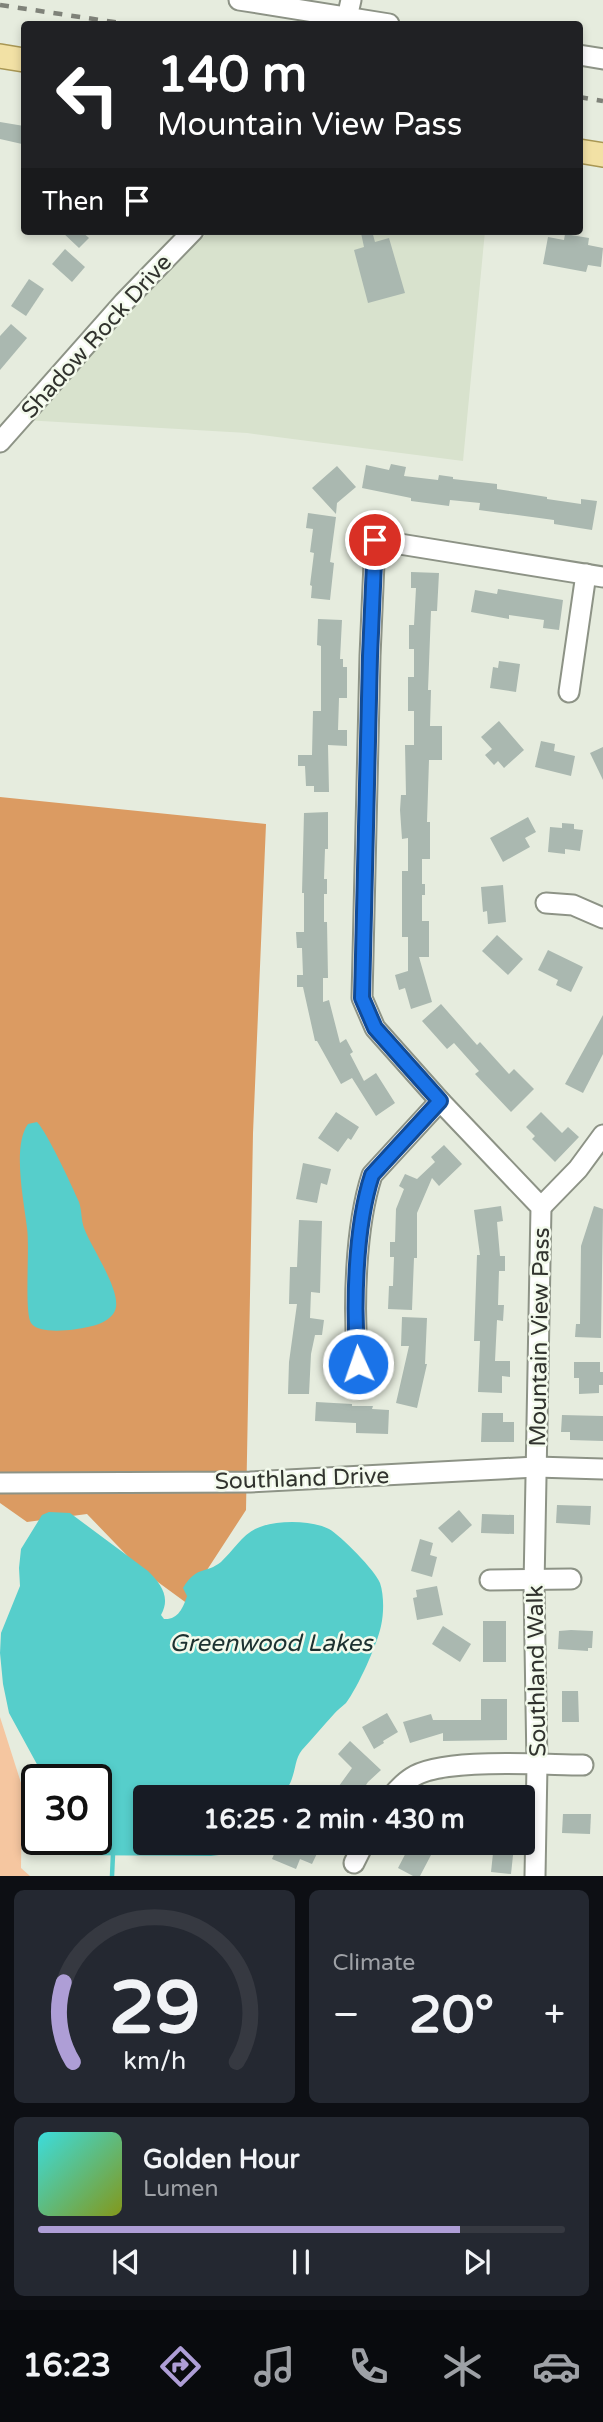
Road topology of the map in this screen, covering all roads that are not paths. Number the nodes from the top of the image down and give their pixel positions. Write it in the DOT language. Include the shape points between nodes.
graph roads {
  1 [pos="239,0"];
  2 [pos="349,9"];
  3 [pos="381,21"];
  4 [pos="0,56"];
  5 [pos="583,56"];
  6 [pos="603,59"];
  7 [pos="21,60"];
  8 [pos="583,152"];
  9 [pos="603,155"];
  10 [pos="189,235"];
  11 [pos="0,442"];
  12 [pos="595,575"];
  13 [pos="569,692"];
  14 [pos="545,904"];
  15 [pos="603,918"];
  16 [pos="440,1101"];
  17 [pos="603,1135"];
  18 [pos="541,1207"];
  19 [pos="358,1364"];
  20 [pos="536,1467"];
  21 [pos="603,1469"];
  22 [pos="0,1483"];
  23 [pos="534,1579"];
  24 [pos="571,1579"];
  25 [pos="490,1580"];
  26 [pos="537,1765"];
  27 [pos="583,1765"];
  28 [pos="404,1785"];
  29 [pos="358,1855"];
  30 [pos="354,1863"];
  31 [pos="535,1876"];
  1 -- 2 [label="street"];
  2 -- 3 [label="street"];
  4 -- 7 [label="main road"];
  5 -- 6 [label="street"];
  8 -- 9 [label="main road"];
  10 -- 11 [label="street, Shadow Rock Drive"];
  12 -- 13 [label="street"];
  12 -- 16 [label="street, Mountain View Pass" via="375,540 362,998 375,1028"];
  14 -- 15 [label="street" via="573,905"];
  16 -- 18 [label="street, Mountain View Pass"];
  16 -- 19 [label="street" via="369,1182 359,1242"];
  17 -- 18 [label="street" via="578,1170"];
  18 -- 20 [label="street, Mountain View Pass"];
  20 -- 21 [label="street, Southland Drive"];
  20 -- 22 [label="street, Southland Drive" via="250,1482"];
  20 -- 23 [label="street, Southland Walk"];
  23 -- 24 [label="street"];
  23 -- 25 [label="street"];
  23 -- 26 [label="street, Southland Walk"];
  26 -- 27 [label="street"];
  26 -- 28 [label="street" via="469,1764 433,1769"];
  26 -- 31 [label="street, Southland Walk"];
  29 -- 30 [label="street"];
}
